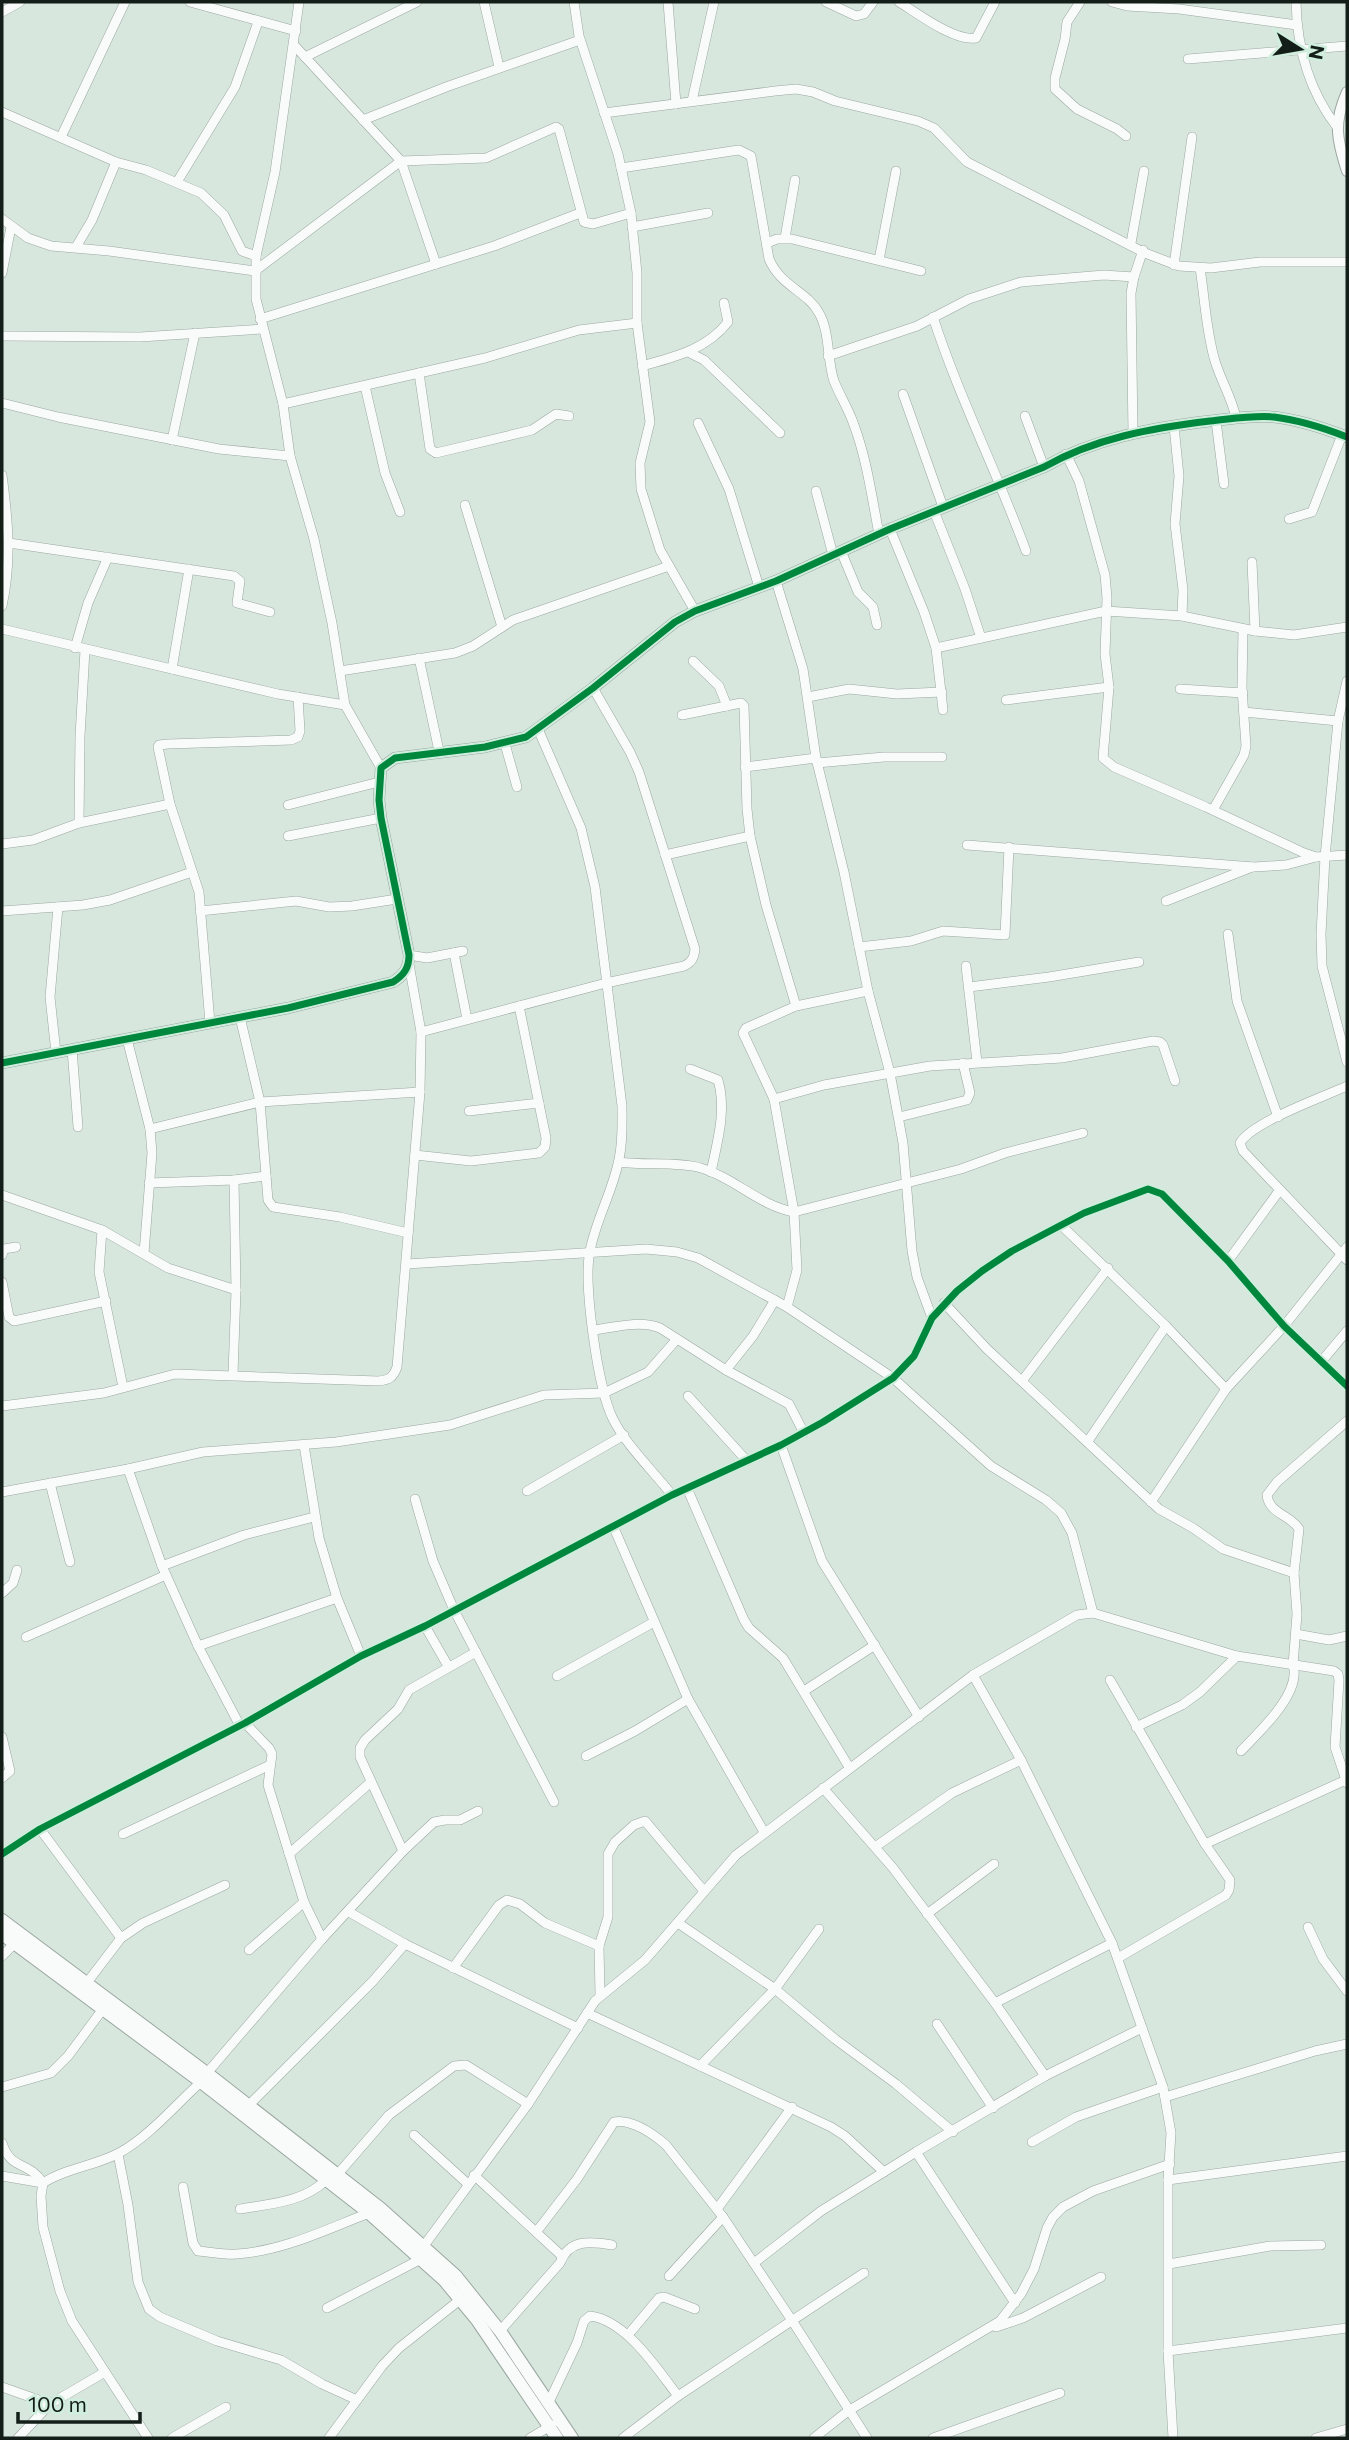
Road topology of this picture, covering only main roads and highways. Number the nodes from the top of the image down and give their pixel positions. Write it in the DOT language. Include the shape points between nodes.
graph roads {
  1 [pos="2,1920"];
  2 [pos="2,1934"];
  3 [pos="204,2077"];
  4 [pos="332,2177"];
  5 [pos="422,2253"];
  6 [pos="554,2424"];
  7 [pos="557,2438"];
  8 [pos="572,2438"];
  1 -- 3 [label="main road"];
  2 -- 3 [label="main road"];
  3 -- 4 [label="main road"];
  3 -- 4 [label="main road" via="249,2105"];
  4 -- 5 [label="main road" via="369,2213"];
  4 -- 5 [label="main road" via="380,2208"];
  5 -- 6 [label="main road"];
  5 -- 6 [label="main road" via="456,2276 500,2331 548,2403"];
  6 -- 7 [label="main road"];
  6 -- 8 [label="main road"];
}
